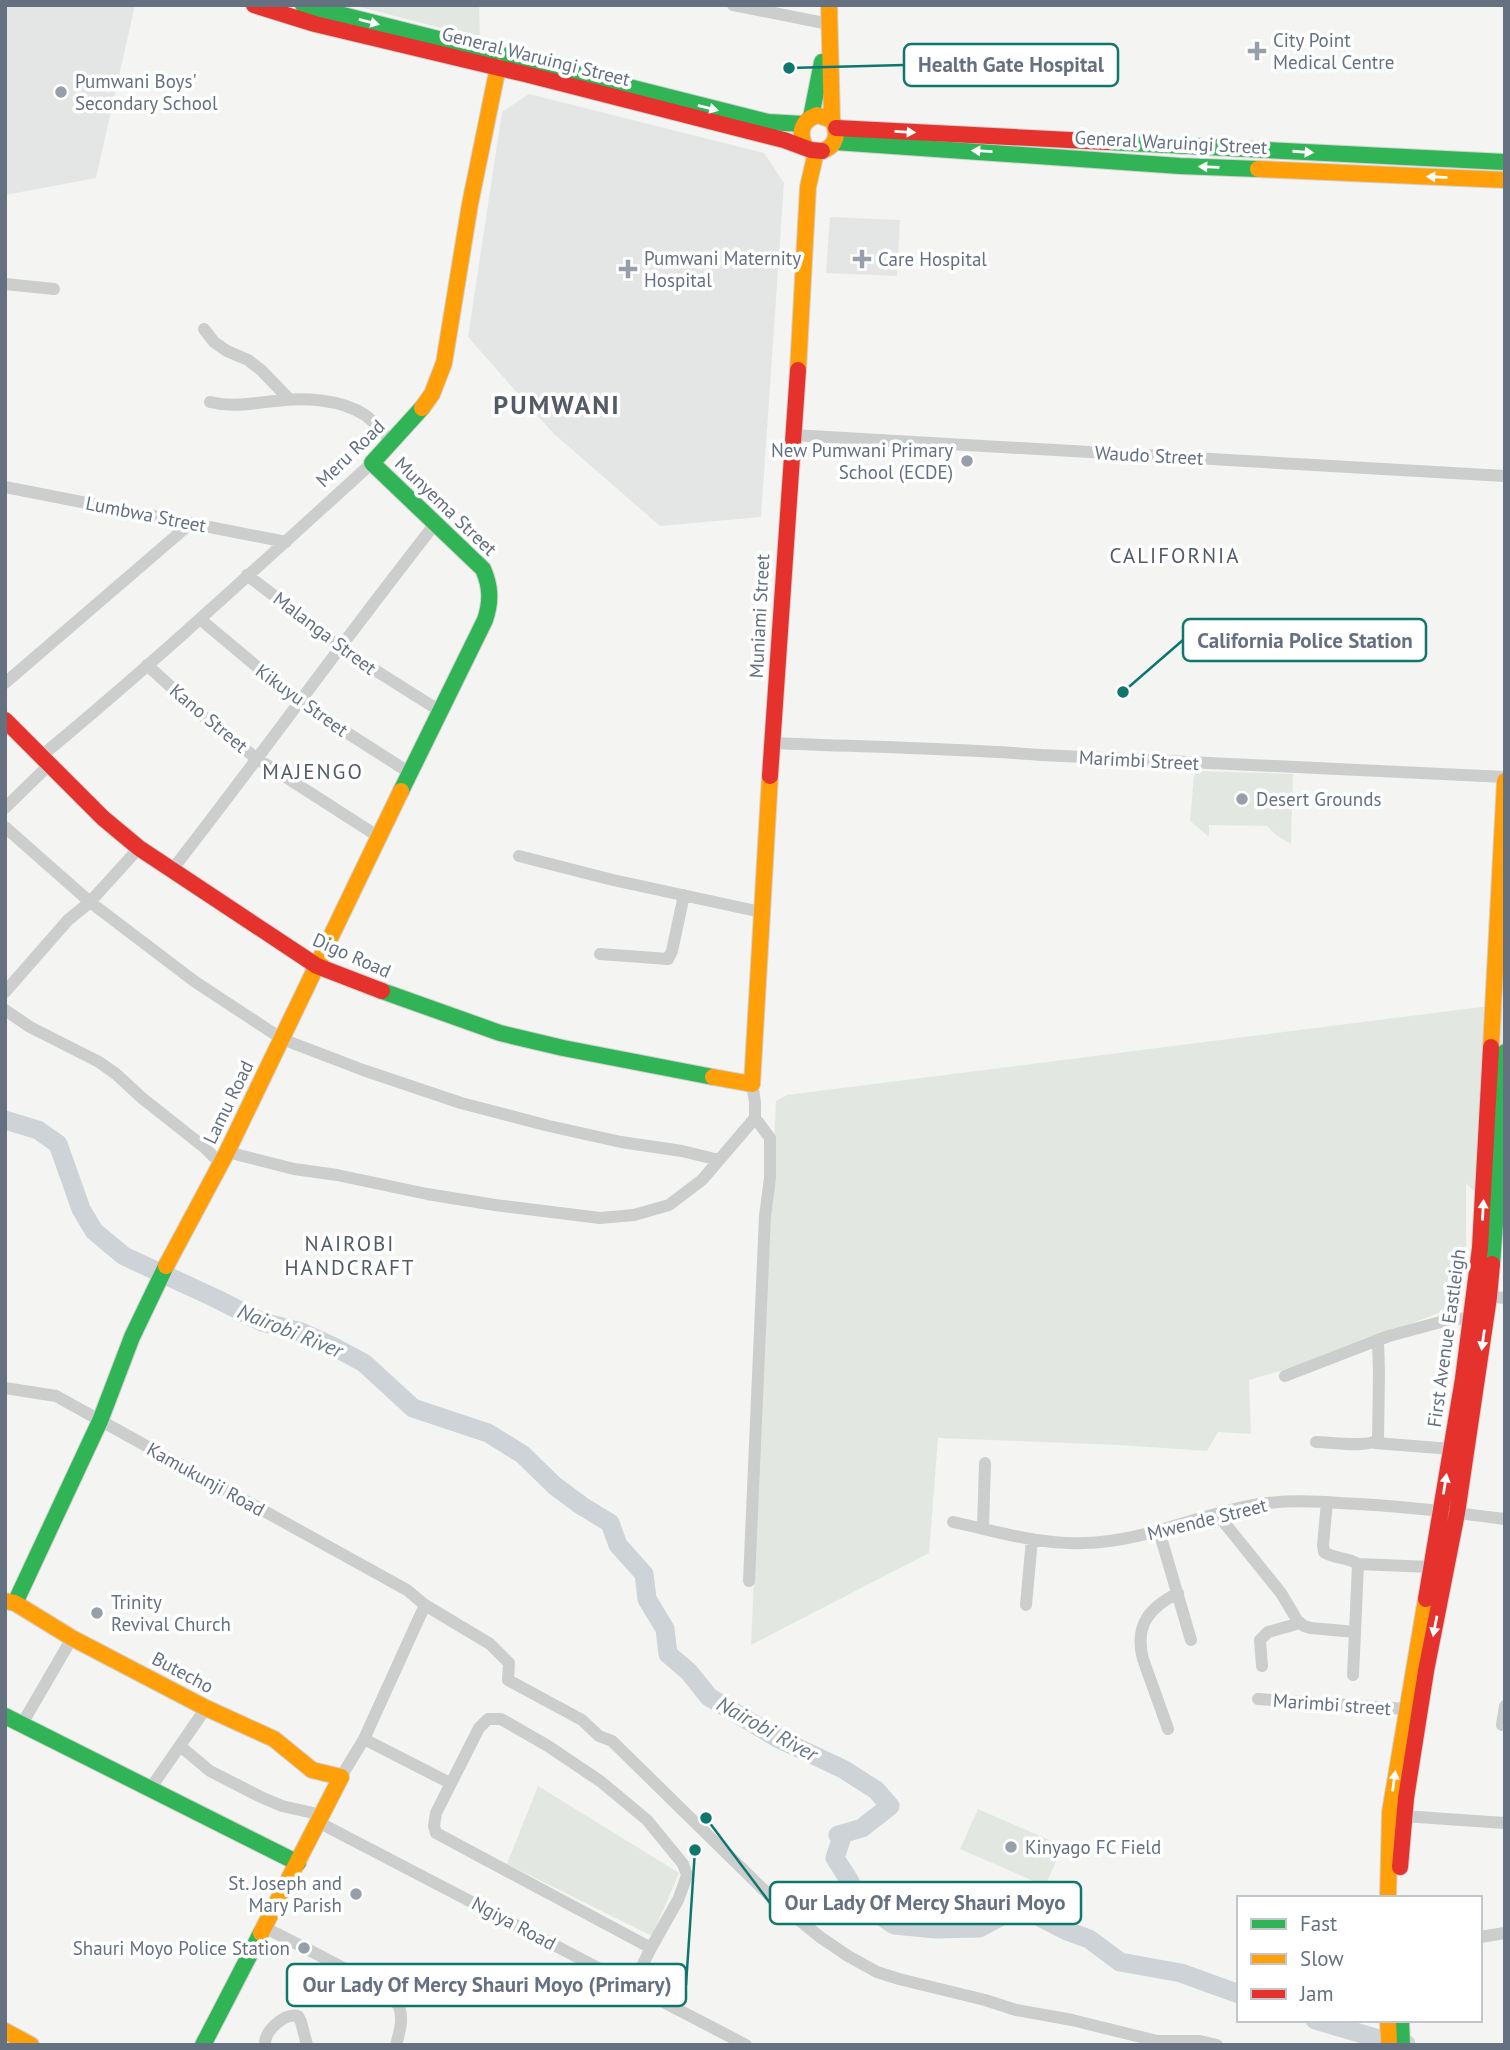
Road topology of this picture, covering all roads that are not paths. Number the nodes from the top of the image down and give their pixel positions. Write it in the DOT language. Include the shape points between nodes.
graph roads {
  1 [pos="254,5"];
  2 [pos="303,5"];
  3 [pos="733,5"];
  4 [pos="829,5"];
  5 [pos="829,24"];
  6 [pos="498,67"];
  7 [pos="807,120"];
  8 [pos="834,130"];
  9 [pos="1181,146"];
  10 [pos="811,150"];
  11 [pos="1505,162"];
  12 [pos="1180,166"];
  13 [pos="1505,180"];
  14 [pos="5,285"];
  15 [pos="54,289"];
  16 [pos="204,329"];
  17 [pos="289,399"];
  18 [pos="210,402"];
  19 [pos="793,435"];
  20 [pos="392,442"];
  21 [pos="372,463"];
  22 [pos="1505,476"];
  23 [pos="5,487"];
  24 [pos="191,523"];
  25 [pos="435,524"];
  26 [pos="286,542"];
  27 [pos="247,575"];
  28 [pos="200,619"];
  29 [pos="485,621"];
  30 [pos="340,649"];
  31 [pos="147,666"];
  32 [pos="5,683"];
  33 [pos="299,702"];
  34 [pos="440,711"];
  35 [pos="5,720"];
  36 [pos="773,743"];
  37 [pos="257,758"];
  38 [pos="44,761"];
  39 [pos="410,773"];
  40 [pos="1505,779"];
  41 [pos="5,808"];
  42 [pos="5,827"];
  43 [pos="379,837"];
  44 [pos="139,848"];
  45 [pos="519,856"];
  46 [pos="172,870"];
  47 [pos="684,895"];
  48 [pos="90,902"];
  49 [pos="761,912"];
  50 [pos="600,954"];
  51 [pos="317,966"];
  52 [pos="5,992"];
  53 [pos="5,1010"];
  54 [pos="282,1039"];
  55 [pos="1505,1052"];
  56 [pos="752,1083"];
  57 [pos="755,1118"];
  58 [pos="224,1158"];
  59 [pos="719,1160"];
  60 [pos="1499,1237"];
  61 [pos="1490,1297"];
  62 [pos="1472,1318"];
  63 [pos="1378,1340"];
  64 [pos="1284,1376"];
  65 [pos="5,1388"];
  66 [pos="100,1421"];
  67 [pos="1316,1442"];
  68 [pos="1375,1443"];
  69 [pos="1451,1450"];
  70 [pos="985,1463"];
  71 [pos="1327,1502"];
  72 [pos="1449,1512"];
  73 [pos="1218,1515"];
  74 [pos="1505,1518"];
  75 [pos="953,1522"];
  76 [pos="984,1528"];
  77 [pos="1159,1531"];
  78 [pos="1032,1539"];
  79 [pos="1358,1564"];
  80 [pos="1431,1567"];
  81 [pos="749,1581"];
  82 [pos="1178,1593"];
  83 [pos="10,1602"];
  84 [pos="425,1605"];
  85 [pos="1026,1605"];
  86 [pos="1300,1623"];
  87 [pos="1354,1632"];
  88 [pos="72,1638"];
  89 [pos="1191,1640"];
  90 [pos="1262,1666"];
  91 [pos="1353,1675"];
  92 [pos="1258,1699"];
  93 [pos="1505,1706"];
  94 [pos="206,1708"];
  95 [pos="1406,1709"];
  96 [pos="5,1716"];
  97 [pos="22,1724"];
  98 [pos="1502,1725"];
  99 [pos="1168,1729"];
  100 [pos="364,1740"];
  101 [pos="180,1746"];
  102 [pos="341,1777"];
  103 [pos="450,1783"];
  104 [pos="150,1790"];
  105 [pos="1403,1816"];
  106 [pos="320,1819"];
  107 [pos="1505,1823"];
  108 [pos="298,1863"];
  109 [pos="1388,1896"];
  110 [pos="1400,1896"];
  111 [pos="264,1927"];
  112 [pos="1505,1933"];
  113 [pos="1482,1937"];
  114 [pos="651,1948"];
  115 [pos="632,1986"];
  116 [pos="1388,2022"];
  117 [pos="1401,2022"];
  118 [pos="5,2031"];
  119 [pos="32,2045"];
  120 [pos="203,2045"];
  121 [pos="265,2045"];
  122 [pos="307,2045"];
  123 [pos="396,2045"];
  124 [pos="746,2045"];
  125 [pos="1217,2045"];
  126 [pos="1389,2045"];
  127 [pos="1402,2045"];
  1 -- 6 [label="main road, General Waruingi Street"];
  2 -- 7 [label="main road, General Waruingi Street, one-way" via="768,122"];
  3 -- 5 [label="street"];
  4 -- 5 [label="main road"];
  5 -- 7 [label="main road"];
  5 -- 8 [label="main road"];
  6 -- 10 [label="main road, General Waruingi Street"];
  6 -- 20 [label="main road, Meru Road" via="444,363 432,394"];
  7 -- 8 [label="main road" via="823,116"];
  7 -- 10 [label="main road" via="800,136"];
  8 -- 9 [label="main road, General Waruingi Street, one-way"];
  8 -- 10 [label="main road" via="828,149"];
  12 -- 8 [label="main road, General Waruingi Street, one-way"];
  9 -- 11 [label="main road, General Waruingi Street, one-way"];
  9 -- 12 [label="main road"];
  10 -- 19 [label="main road, Muniami Street"];
  13 -- 12 [label="main road, General Waruingi Street, one-way"];
  14 -- 15 [label="street"];
  16 -- 17 [label="street" via="214,342 261,370"];
  17 -- 18 [label="street" via="240,406"];
  17 -- 20 [label="street" via="351,408 365,415"];
  19 -- 22 [label="street, Waudo Street"];
  19 -- 36 [label="main road, Muniami Street"];
  20 -- 21 [label="main road, Meru Road"];
  21 -- 25 [label="main road, Munyema Street"];
  21 -- 26 [label="street, Meru Road"];
  23 -- 24 [label="street, Lumbwa Street"];
  24 -- 26 [label="street, Lumbwa Street"];
  24 -- 32 [label="street"];
  25 -- 29 [label="main road, Munyema Street" via="487,576 491,599"];
  25 -- 30 [label="street"];
  26 -- 27 [label="street, Meru Road"];
  27 -- 28 [label="street, Meru Road"];
  27 -- 30 [label="street, Malanga Street"];
  28 -- 31 [label="street, Meru Road"];
  28 -- 33 [label="street, Kikuyu Street"];
  29 -- 34 [label="main road, Lamu Road"];
  30 -- 33 [label="street"];
  30 -- 34 [label="street, Malanga Street"];
  31 -- 37 [label="street, Kano Street"];
  31 -- 38 [label="street, Meru Road"];
  33 -- 37 [label="street"];
  33 -- 39 [label="street, Kikuyu Street"];
  34 -- 39 [label="main road, Lamu Road"];
  35 -- 38 [label="main road, Digo Road"];
  36 -- 40 [label="street, Marimbi Street"];
  36 -- 49 [label="main road, Muniami Street"];
  37 -- 43 [label="street, Kano Street"];
  37 -- 46 [label="street"];
  38 -- 41 [label="street, Meru Road"];
  38 -- 44 [label="main road, Digo Road"];
  39 -- 43 [label="main road, Lamu Road"];
  61 -- 40 [label="main road, First Avenue Eastleigh, one-way" via="1480,1248"];
  42 -- 48 [label="street"];
  43 -- 51 [label="main road, Lamu Road"];
  44 -- 46 [label="main road, Digo Road"];
  44 -- 48 [label="street"];
  45 -- 47 [label="street"];
  46 -- 51 [label="main road, Digo Road"];
  47 -- 49 [label="street"];
  47 -- 50 [label="street" via="668,959"];
  48 -- 52 [label="street" via="68,919"];
  48 -- 54 [label="street" via="194,981"];
  49 -- 56 [label="main road, Muniami Street"];
  51 -- 54 [label="main road, Lamu Road"];
  51 -- 56 [label="main road, Digo Road" via="500,1033"];
  53 -- 58 [label="street" via="99,1062"];
  54 -- 58 [label="main road, Lamu Road"];
  54 -- 59 [label="street" via="461,1103 561,1129"];
  55 -- 60 [label="main road, First Avenue Eastleigh"];
  56 -- 57 [label="street"];
  57 -- 59 [label="street"];
  57 -- 81 [label="street" via="770,1138 770,1151"];
  58 -- 59 [label="street" via="495,1205 600,1217 634,1215 669,1205"];
  58 -- 66 [label="main road, Lamu Road" via="132,1337"];
  60 -- 61 [label="main road, First Avenue Eastleigh"];
  61 -- 62 [label="main road, First Avenue Eastleigh"];
  61 -- 72 [label="main road, First Avenue Eastleigh, one-way"];
  62 -- 63 [label="street" via="1448,1320"];
  62 -- 69 [label="main road, First Avenue Eastleigh"];
  63 -- 64 [label="street"];
  63 -- 68 [label="street"];
  65 -- 66 [label="street, Kamukunji Road" via="55,1396"];
  66 -- 83 [label="main road, Lamu Road"];
  66 -- 84 [label="street, Kamukunji Road"];
  67 -- 68 [label="street"];
  68 -- 69 [label="street"];
  72 -- 69 [label="main road, First Avenue Eastleigh, one-way"];
  70 -- 76 [label="street"];
  71 -- 72 [label="street, Mwende Street"];
  71 -- 73 [label="street, Mwende Street" via="1260,1504"];
  71 -- 79 [label="street" via="1324,1552"];
  72 -- 74 [label="street, Mwende Street"];
  72 -- 80 [label="main road, First Avenue Eastleigh"];
  72 -- 105 [label="main road, First Avenue Eastleigh, one-way"];
  73 -- 77 [label="street, Mwende Street"];
  73 -- 86 [label="street"];
  75 -- 76 [label="street, Mwende Street"];
  76 -- 78 [label="street, Mwende Street"];
  77 -- 78 [label="street, Mwende Street" via="1085,1544"];
  77 -- 82 [label="street"];
  78 -- 85 [label="street"];
  79 -- 80 [label="street"];
  79 -- 87 [label="street"];
  80 -- 95 [label="main road, First Avenue Eastleigh"];
  82 -- 89 [label="street"];
  82 -- 99 [label="street" via="1156,1606 1140,1636 1143,1659"];
  83 -- 88 [label="main road, Butecho"];
  84 -- 100 [label="street"];
  84 -- 125 [label="street, Kamukunji Road" via="490,1644 509,1663 508,1680 612,1741 772,1898 848,1956 877,1972 1016,2010 1157,2041"];
  86 -- 87 [label="street"];
  86 -- 90 [label="street" via="1268,1632 1260,1640"];
  87 -- 91 [label="street"];
  88 -- 94 [label="main road, Butecho"];
  88 -- 97 [label="street"];
  92 -- 95 [label="street, Marimbi street"];
  93 -- 98 [label="street"];
  94 -- 101 [label="street"];
  94 -- 102 [label="main road, Butecho" via="274,1739 313,1770"];
  109 -- 95 [label="main road, First Avenue Eastleigh, one-way" via="1390,1812"];
  96 -- 97 [label="main road"];
  97 -- 104 [label="main road"];
  100 -- 102 [label="street"];
  100 -- 103 [label="street"];
  101 -- 104 [label="street"];
  101 -- 106 [label="street, Ngiya Road" via="210,1771 263,1798"];
  102 -- 106 [label="main road"];
  103 -- 114 [label="street" via="436,1813 436,1833"];
  103 -- 114 [label="street" via="478,1728 488,1719 501,1719 548,1746 647,1819 687,1875"];
  104 -- 108 [label="main road"];
  105 -- 107 [label="street"];
  105 -- 110 [label="main road, First Avenue Eastleigh"];
  106 -- 108 [label="main road"];
  106 -- 115 [label="street, Ngiya Road"];
  108 -- 111 [label="main road"];
  111 -- 120 [label="main road"];
  111 -- 123 [label="street" via="393,1999 400,2008"];
  112 -- 113 [label="street"];
  114 -- 115 [label="street"];
  115 -- 124 [label="street, Ngiya Road"];
  116 -- 126 [label="main road"];
  117 -- 127 [label="main road"];
  118 -- 119 [label="main road"];
  121 -- 122 [label="street" via="269,2032 292,2015 301,2022"];
}
